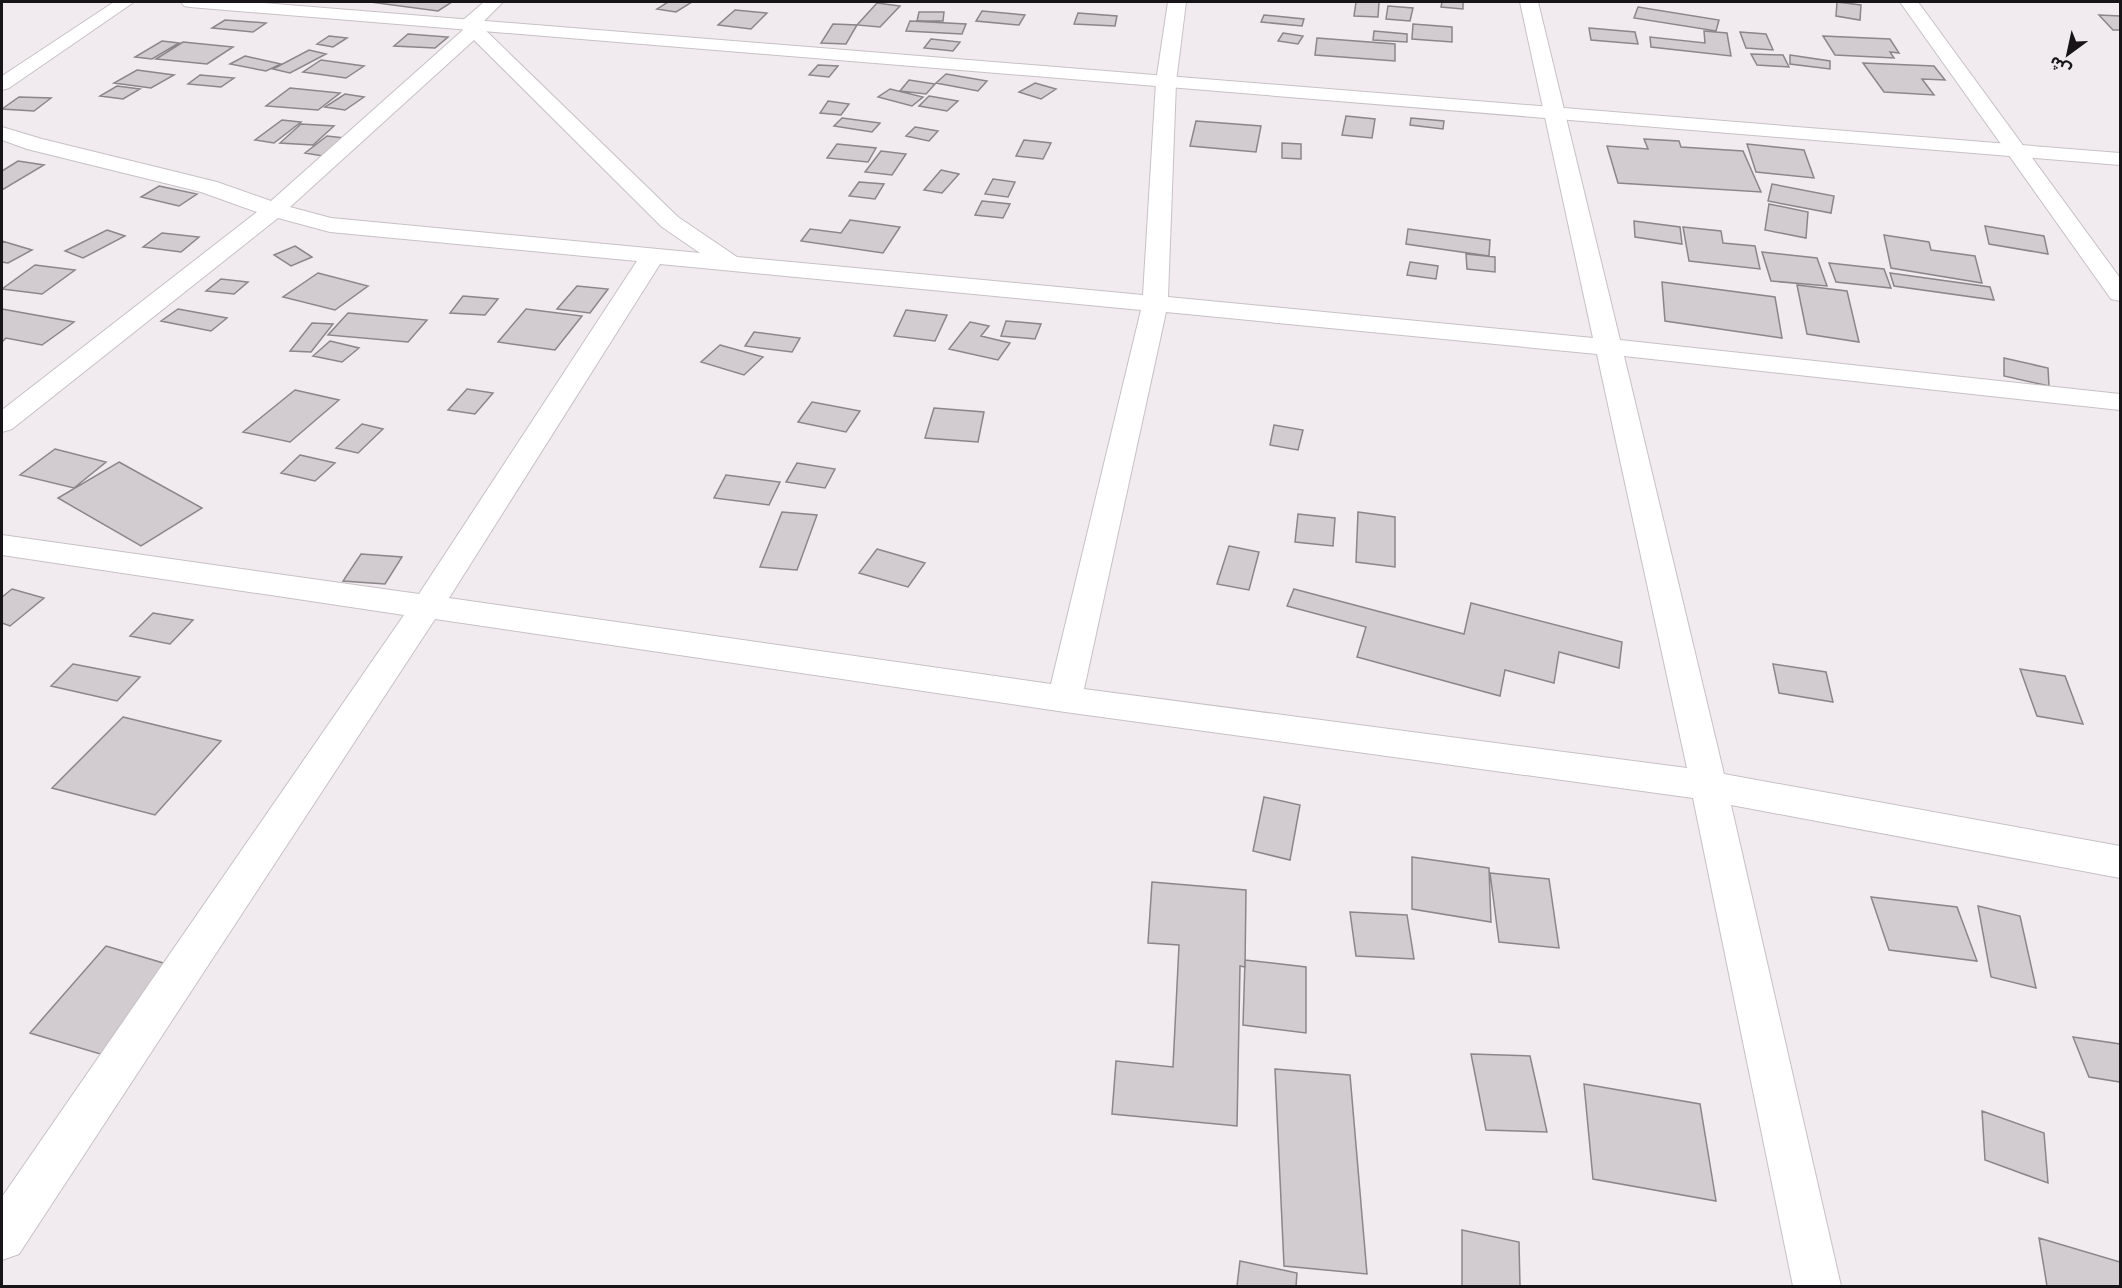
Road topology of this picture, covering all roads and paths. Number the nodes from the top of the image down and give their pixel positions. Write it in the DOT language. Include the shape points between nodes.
graph roads {
  1 [pos="125,2"];
  2 [pos="190,2"];
  3 [pos="494,2"];
  4 [pos="1177,2"];
  5 [pos="1529,2"];
  6 [pos="1910,2"];
  7 [pos="472,28"];
  8 [pos="1166,82"];
  9 [pos="2,84"];
  10 [pos="1554,113"];
  11 [pos="2,133"];
  12 [pos="2017,151"];
  13 [pos="2121,159"];
  14 [pos="274,210"];
  15 [pos="652,257"];
  16 [pos="733,265"];
  17 [pos="2121,294"];
  18 [pos="1155,305"];
  19 [pos="1608,347"];
  20 [pos="2121,402"];
  21 [pos="2,423"];
  22 [pos="2,545"];
  23 [pos="428,605"];
  24 [pos="1065,699"];
  25 [pos="1709,786"];
  26 [pos="2121,862"];
  27 [pos="2,1237"];
  28 [pos="1817,1287"];
  1 -- 9 [label="street"];
  2 -- 7 [label="street"];
  3 -- 7 [label="street"];
  4 -- 8 [label="street"];
  5 -- 10 [label="street"];
  6 -- 12 [label="street"];
  7 -- 8 [label="street"];
  7 -- 14 [label="street"];
  7 -- 16 [label="street" via="670,222"];
  8 -- 10 [label="street"];
  8 -- 18 [label="street"];
  10 -- 12 [label="street"];
  10 -- 19 [label="street"];
  11 -- 14 [label="street" via="209,188"];
  12 -- 13 [label="street"];
  12 -- 17 [label="street"];
  14 -- 15 [label="street" via="330,225"];
  14 -- 21 [label="street"];
  15 -- 16 [label="street"];
  15 -- 23 [label="street"];
  16 -- 18 [label="street"];
  18 -- 19 [label="street"];
  18 -- 24 [label="street"];
  19 -- 20 [label="street"];
  19 -- 25 [label="street"];
  22 -- 23 [label="street"];
  23 -- 24 [label="street"];
  23 -- 27 [label="street"];
  24 -- 25 [label="street"];
  25 -- 26 [label="street"];
  25 -- 28 [label="street"];
}
